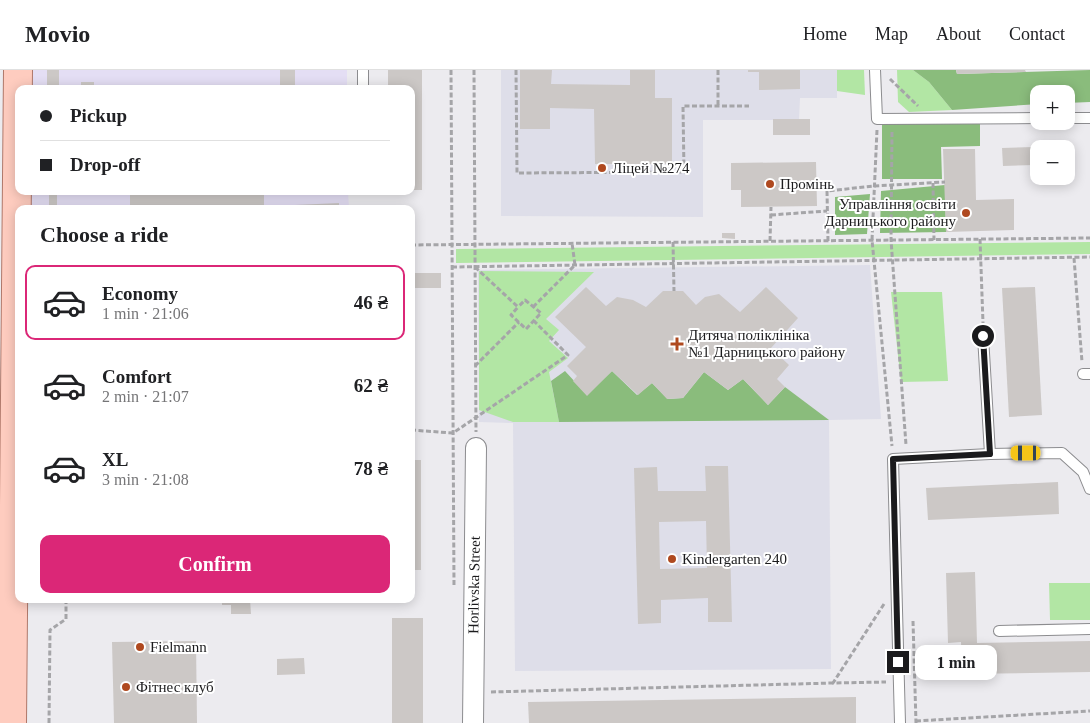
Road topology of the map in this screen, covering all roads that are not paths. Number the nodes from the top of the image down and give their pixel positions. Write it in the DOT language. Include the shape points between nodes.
graph roads {
  1 [pos="18,70"];
  2 [pos="363,70"];
  3 [pos="875,70"];
  4 [pos="18,85"];
  5 [pos="364,85"];
  6 [pos="1030,118"];
  7 [pos="1075,118"];
  8 [pos="1090,118"];
  9 [pos="15,160"];
  10 [pos="12,250"];
  11 [pos="983,336"];
  12 [pos="476,448"];
  13 [pos="990,454"];
  14 [pos="1090,489"];
  15 [pos="1090,628"];
  16 [pos="1000,631"];
  17 [pos="12,723"];
  18 [pos="473,723"];
  19 [pos="900,723"];
  1 -- 4 [label="main road"];
  2 -- 5 [label="lane"];
  3 -- 6 [label="lane" via="877,119"];
  7 -- 8 [label="lane"];
  9 -- 10 [label="main road"];
  10 -- 17 [label="main road"];
  11 -- 13 [label="lane"];
  12 -- 18 [label="street, Horlivska Street"];
  13 -- 14 [label="lane" via="1062,453 1083,472"];
  13 -- 19 [label="lane" via="893,459"];
  15 -- 16 [label="lane"];
}
